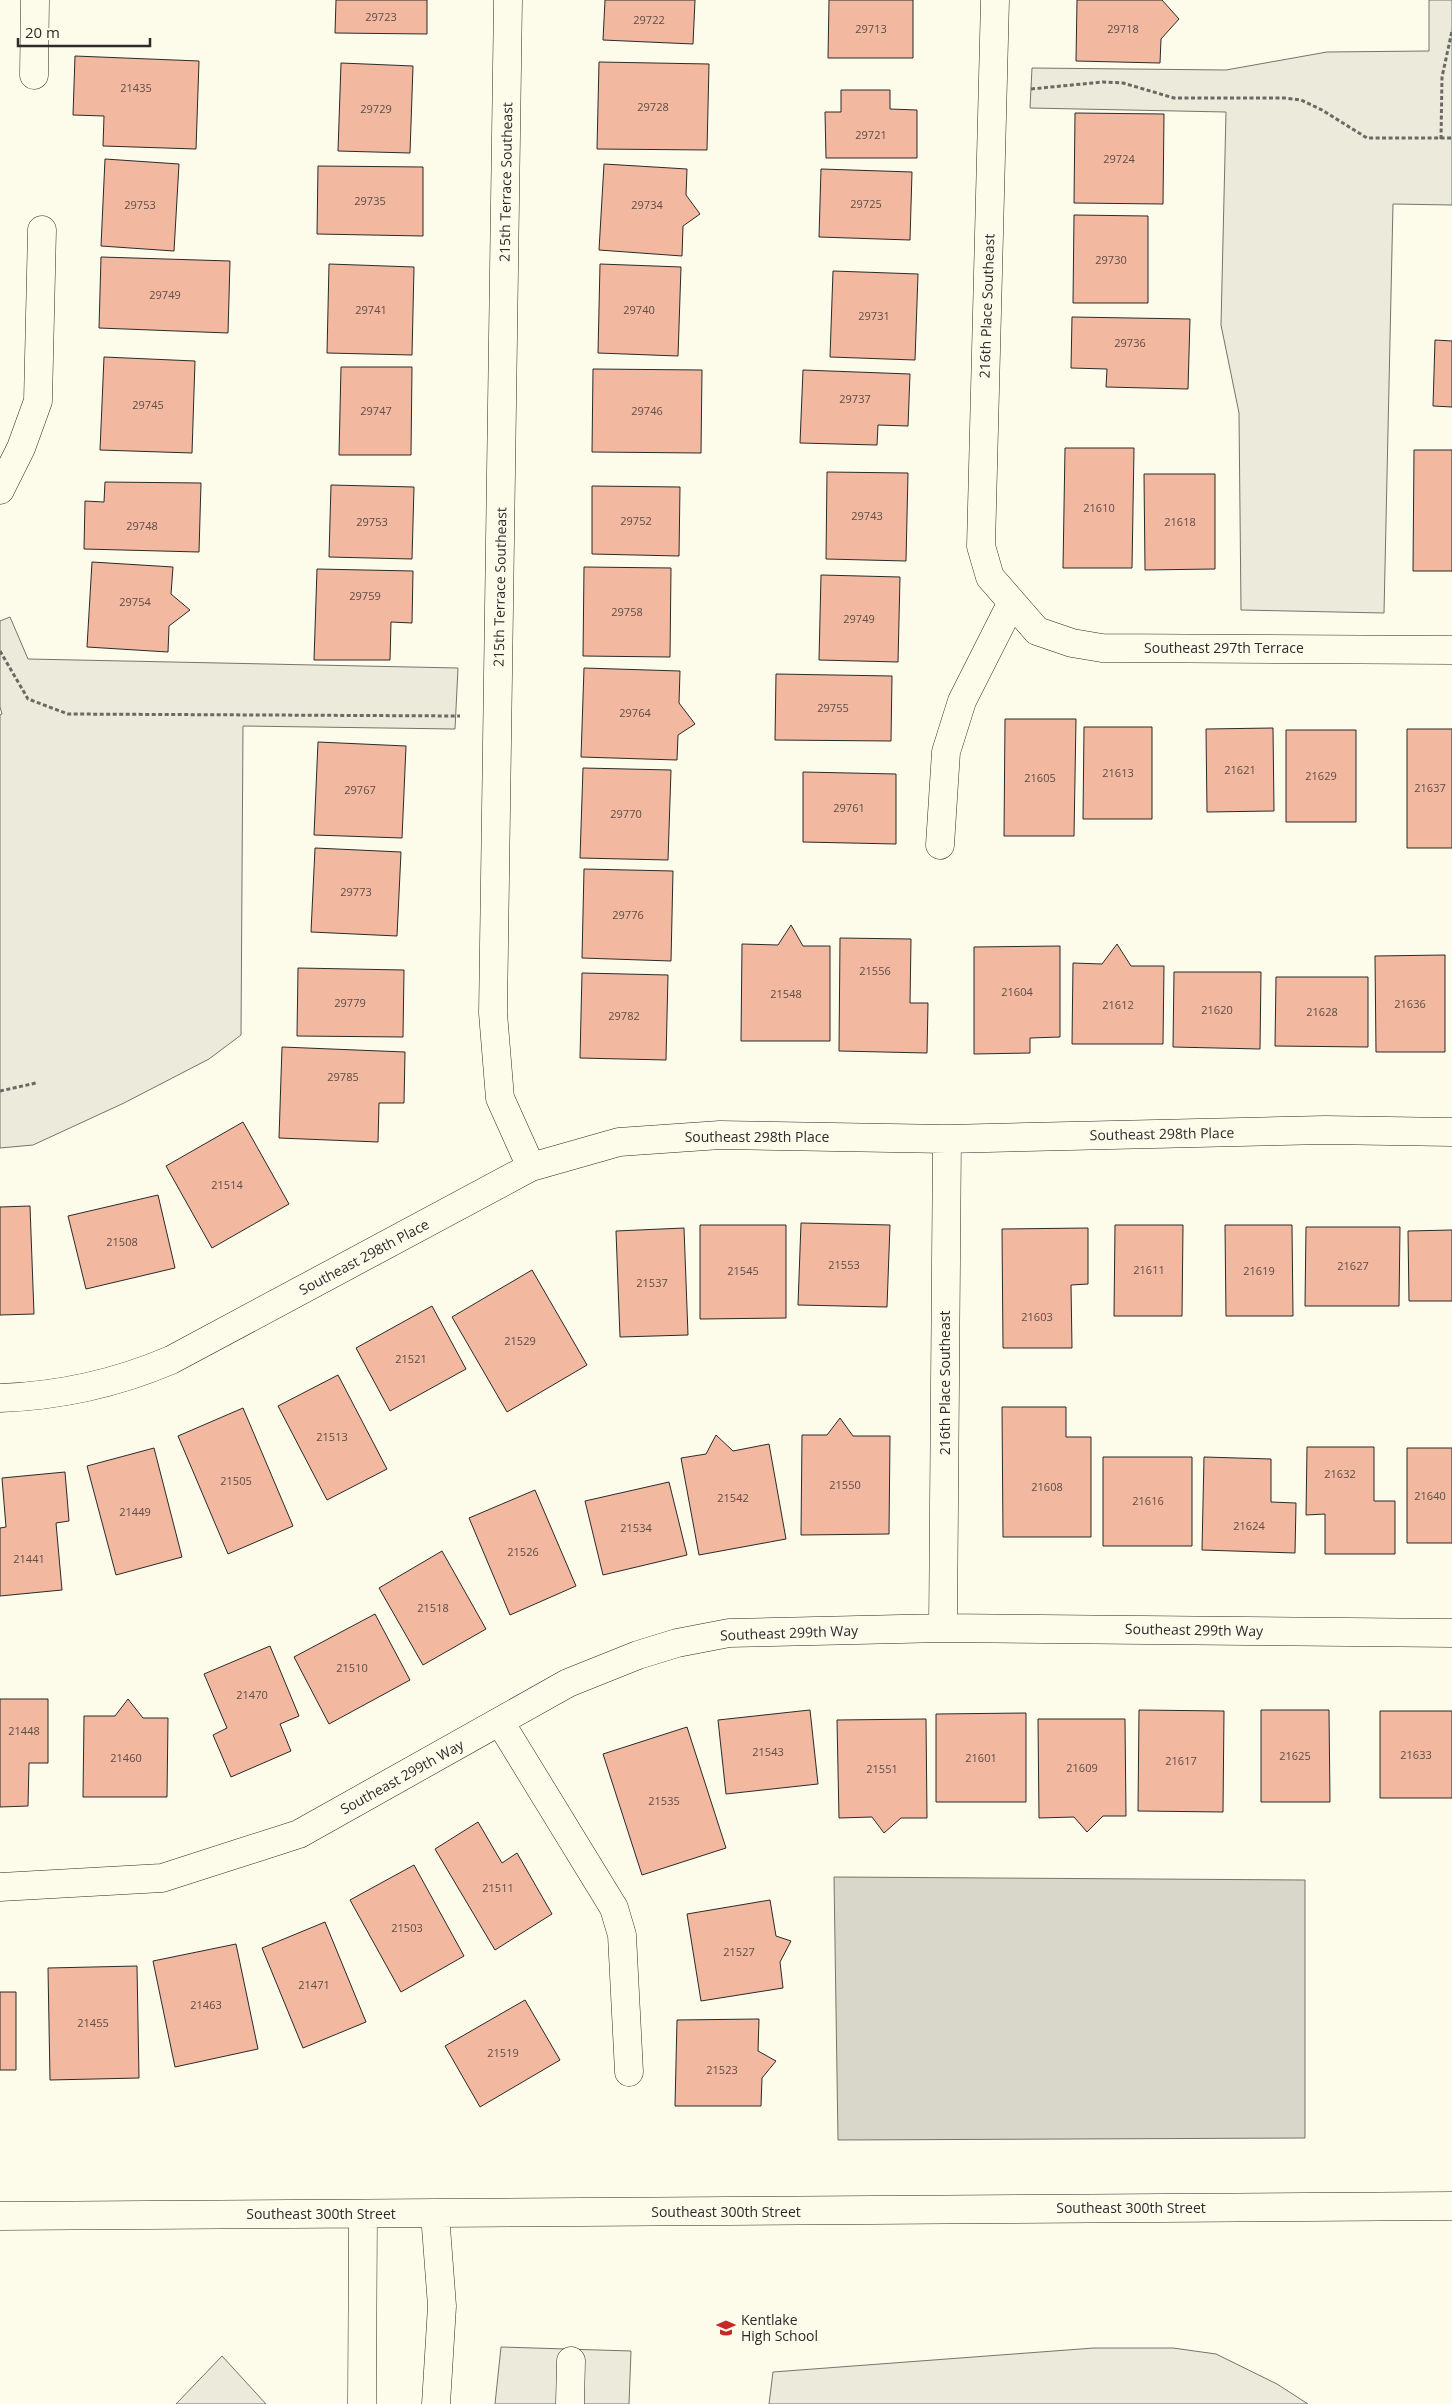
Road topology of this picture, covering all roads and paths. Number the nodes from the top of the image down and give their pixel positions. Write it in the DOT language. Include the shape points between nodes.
graph roads {
  1 [pos="35,0"];
  2 [pos="508,0"];
  3 [pos="995,0"];
  4 [pos="1452,31"];
  5 [pos="34,75"];
  6 [pos="993,90"];
  7 [pos="1441,138"];
  8 [pos="1452,138"];
  9 [pos="42,230"];
  10 [pos="0,490"];
  11 [pos="1011,604"];
  12 [pos="1452,650"];
  13 [pos="0,651"];
  14 [pos="498,716"];
  15 [pos="940,845"];
  16 [pos="36,1083"];
  17 [pos="0,1091"];
  18 [pos="1452,1132"];
  19 [pos="947,1139"];
  20 [pos="531,1167"];
  21 [pos="0,1398"];
  22 [pos="943,1628"];
  23 [pos="1452,1633"];
  24 [pos="500,1722"];
  25 [pos="0,1887"];
  26 [pos="629,2072"];
  27 [pos="1452,2206"];
  28 [pos="363,2214"];
  29 [pos="435,2214"];
  30 [pos="0,2216"];
  31 [pos="572,2361"];
  32 [pos="362,2404"];
  33 [pos="436,2404"];
  34 [pos="570,2404"];
  1 -- 5 [label="street"];
  2 -- 14 [label="street, 215th Terrace Southeast"];
  3 -- 6 [label="street, 216th Place Southeast"];
  4 -- 7 [label="path" via="1442,77"];
  6 -- 7 [label="path" via="1103,82 1123,83 1174,98 1285,98 1301,100 1322,110 1367,138"];
  6 -- 11 [label="street, 216th Place Southeast" via="981,546 990,577"];
  7 -- 8 [label="path"];
  9 -- 10 [label="street" via="38,400 21,448"];
  11 -- 12 [label="street, Southeast 297th Terrace" via="1037,631 1072,643 1102,648"];
  11 -- 15 [label="street" via="962,702 946,752"];
  13 -- 14 [label="path" via="28,699 68,714"];
  14 -- 20 [label="street, 215th Terrace Southeast" via="494,1013 500,1098"];
  16 -- 17 [label="path"];
  18 -- 19 [label="street, Southeast 298th Place" via="1325,1130"];
  19 -- 20 [label="street, Southeast 298th Place" via="702,1136 618,1142"];
  19 -- 22 [label="street, 216th Place Southeast"];
  20 -- 21 [label="street, Southeast 298th Place" via="171,1360 143,1372 87,1388"];
  22 -- 23 [label="street, Southeast 299th Way"];
  22 -- 24 [label="street, Southeast 299th Way" via="729,1633 677,1643 568,1683"];
  24 -- 25 [label="street, Southeast 299th Way" via="299,1834 162,1878"];
  24 -- 26 [label="street" via="614,1908 622,1935"];
  27 -- 29 [label="street, Southeast 300th Street"];
  28 -- 29 [label="street, Southeast 300th Street"];
  28 -- 30 [label="street, Southeast 300th Street"];
  28 -- 32 [label="street"];
  29 -- 33 [label="street" via="442,2306"];
  31 -- 34 [label="street"];
}
